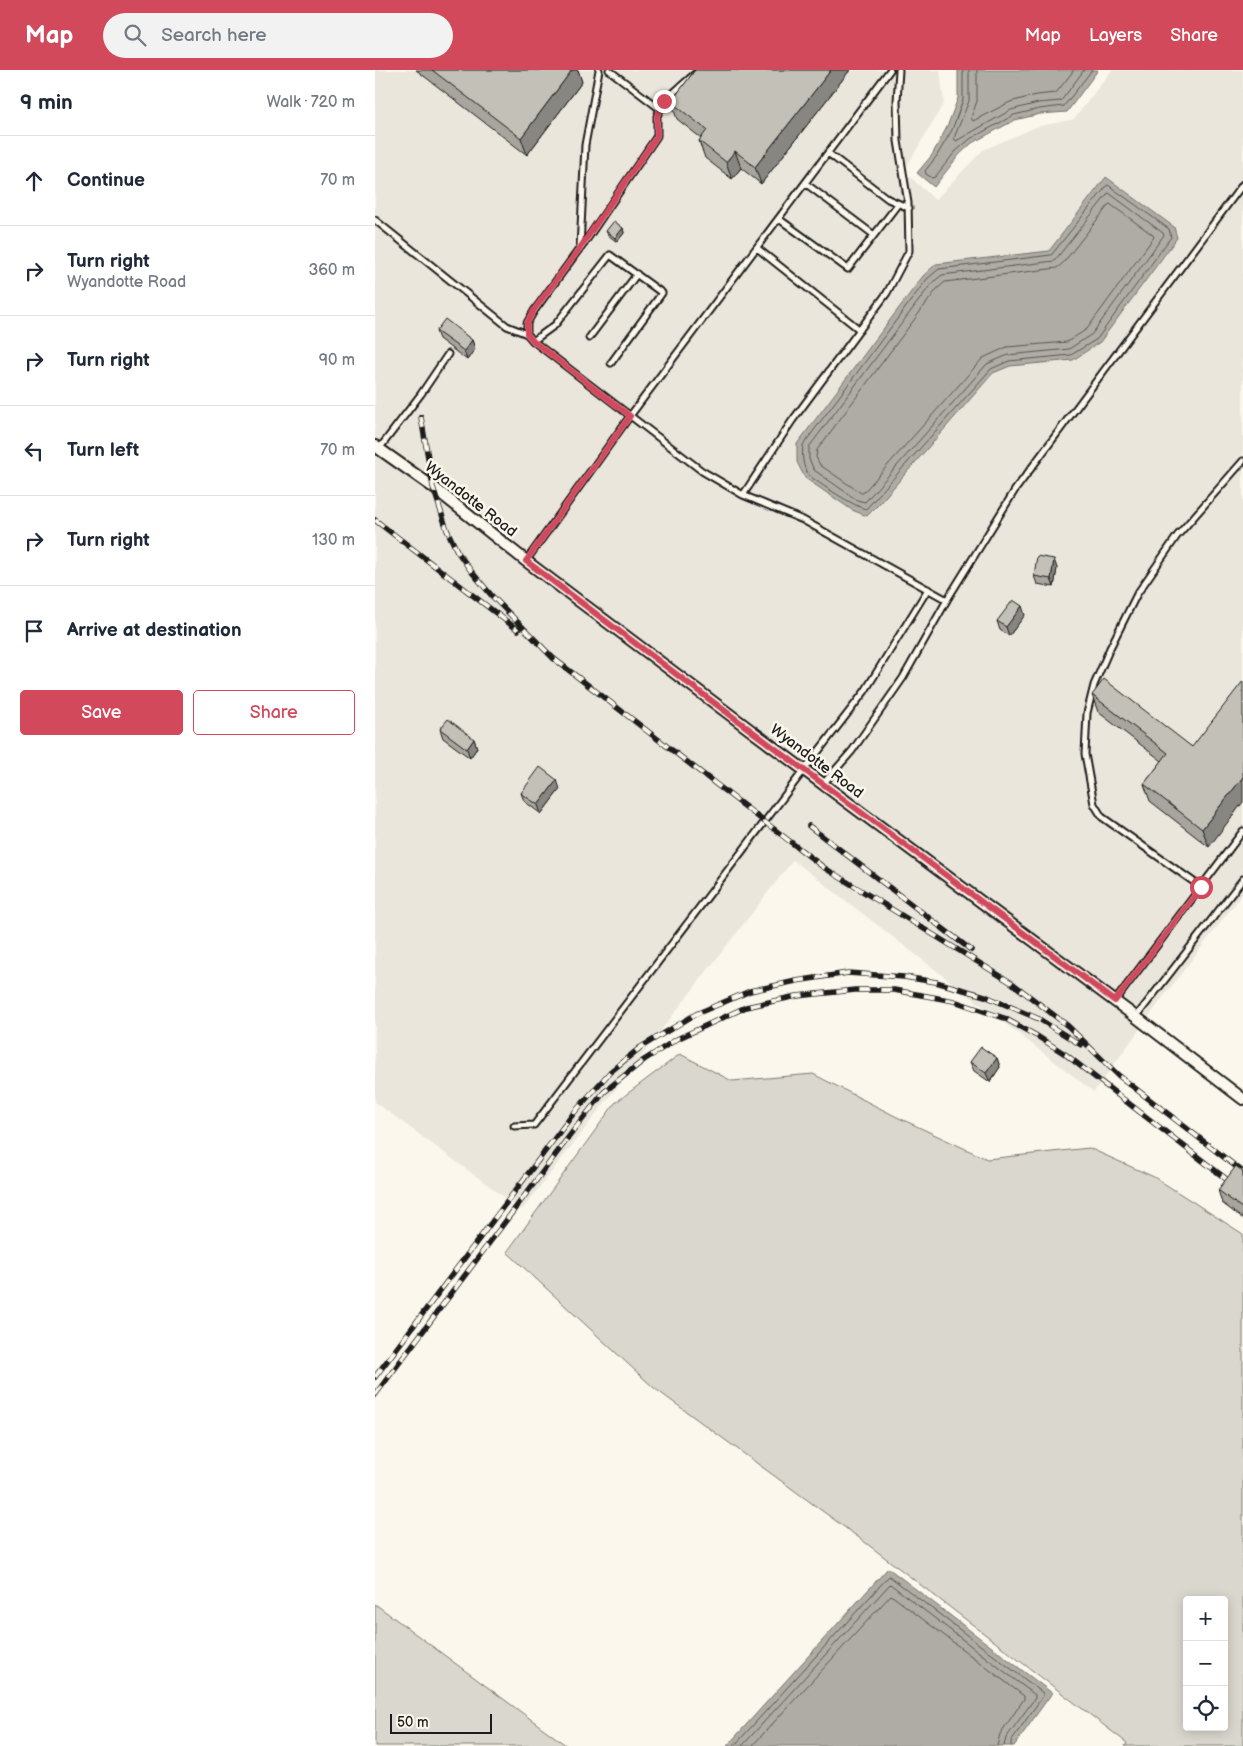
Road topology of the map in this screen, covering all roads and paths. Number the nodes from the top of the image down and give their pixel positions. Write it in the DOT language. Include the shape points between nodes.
graph roads {
  1 [pos="599,70"];
  2 [pos="609,70"];
  3 [pos="699,70"];
  4 [pos="890,70"];
  5 [pos="899,70"];
  6 [pos="660,109"];
  7 [pos="828,152"];
  8 [pos="805,183"];
  9 [pos="1243,184"];
  10 [pos="898,204"];
  11 [pos="909,208"];
  12 [pos="779,218"];
  13 [pos="375,220"];
  14 [pos="874,235"];
  15 [pos="580,248"];
  16 [pos="757,248"];
  17 [pos="637,274"];
  18 [pos="860,330"];
  19 [pos="527,334"];
  20 [pos="589,338"];
  21 [pos="533,341"];
  22 [pos="447,354"];
  23 [pos="611,363"];
  24 [pos="630,416"];
  25 [pos="377,448"];
  26 [pos="1243,461"];
  27 [pos="743,495"];
  28 [pos="526,561"];
  29 [pos="928,589"];
  30 [pos="947,600"];
  31 [pos="803,770"];
  32 [pos="823,784"];
  33 [pos="1243,831"];
  34 [pos="1243,879"];
  35 [pos="1201,887"];
  36 [pos="1115,1001"];
  37 [pos="1136,1017"];
  38 [pos="1243,1099"];
  39 [pos="514,1126"];
  1 -- 15 [label="lane" via="585,144"];
  2 -- 6 [label="lane"];
  3 -- 6 [label="lane" via="664,101"];
  4 -- 7 [label="lane"];
  5 -- 11 [label="lane" via="898,141"];
  6 -- 15 [label="lane" via="657,136"];
  7 -- 8 [label="lane"];
  7 -- 10 [label="lane"];
  8 -- 12 [label="lane"];
  8 -- 14 [label="lane"];
  9 -- 30 [label="lane" via="1015,490"];
  10 -- 11 [label="lane"];
  10 -- 14 [label="lane"];
  11 -- 18 [label="lane" via="909,251 887,294"];
  12 -- 14 [label="lane" via="848,269"];
  12 -- 16 [label="lane"];
  13 -- 19 [label="lane" via="507,326"];
  15 -- 19 [label="lane" via="534,310 527,323"];
  16 -- 18 [label="lane"];
  16 -- 24 [label="lane"];
  17 -- 20 [label="lane"];
  17 -- 21 [label="lane" via="610,254 555,325"];
  17 -- 23 [label="lane" via="663,293"];
  18 -- 27 [label="lane" via="792,421"];
  19 -- 21 [label="lane"];
  21 -- 24 [label="lane"];
  22 -- 25 [label="lane" via="421,394"];
  24 -- 27 [label="lane" via="702,471"];
  24 -- 28 [label="lane"];
  25 -- 28 [label="street, Wyandotte Road" via="433,487"];
  26 -- 35 [label="lane" via="1177,536 1137,594 1094,685 1087,713 1085,754 1094,804 1102,817"];
  27 -- 29 [label="lane" via="803,520"];
  28 -- 31 [label="street, Wyandotte Road"];
  29 -- 30 [label="lane"];
  29 -- 31 [label="lane" via="865,691"];
  30 -- 32 [label="lane" via="903,678 852,752"];
  31 -- 32 [label="street, Wyandotte Road"];
  31 -- 39 [label="lane" via="534,1125"];
  32 -- 36 [label="street, Wyandotte Road"];
  33 -- 35 [label="lane"];
  34 -- 37 [label="lane"];
  35 -- 36 [label="lane"];
  36 -- 37 [label="street, Wyandotte Road"];
  37 -- 38 [label="street, Wyandotte Road"];
}
